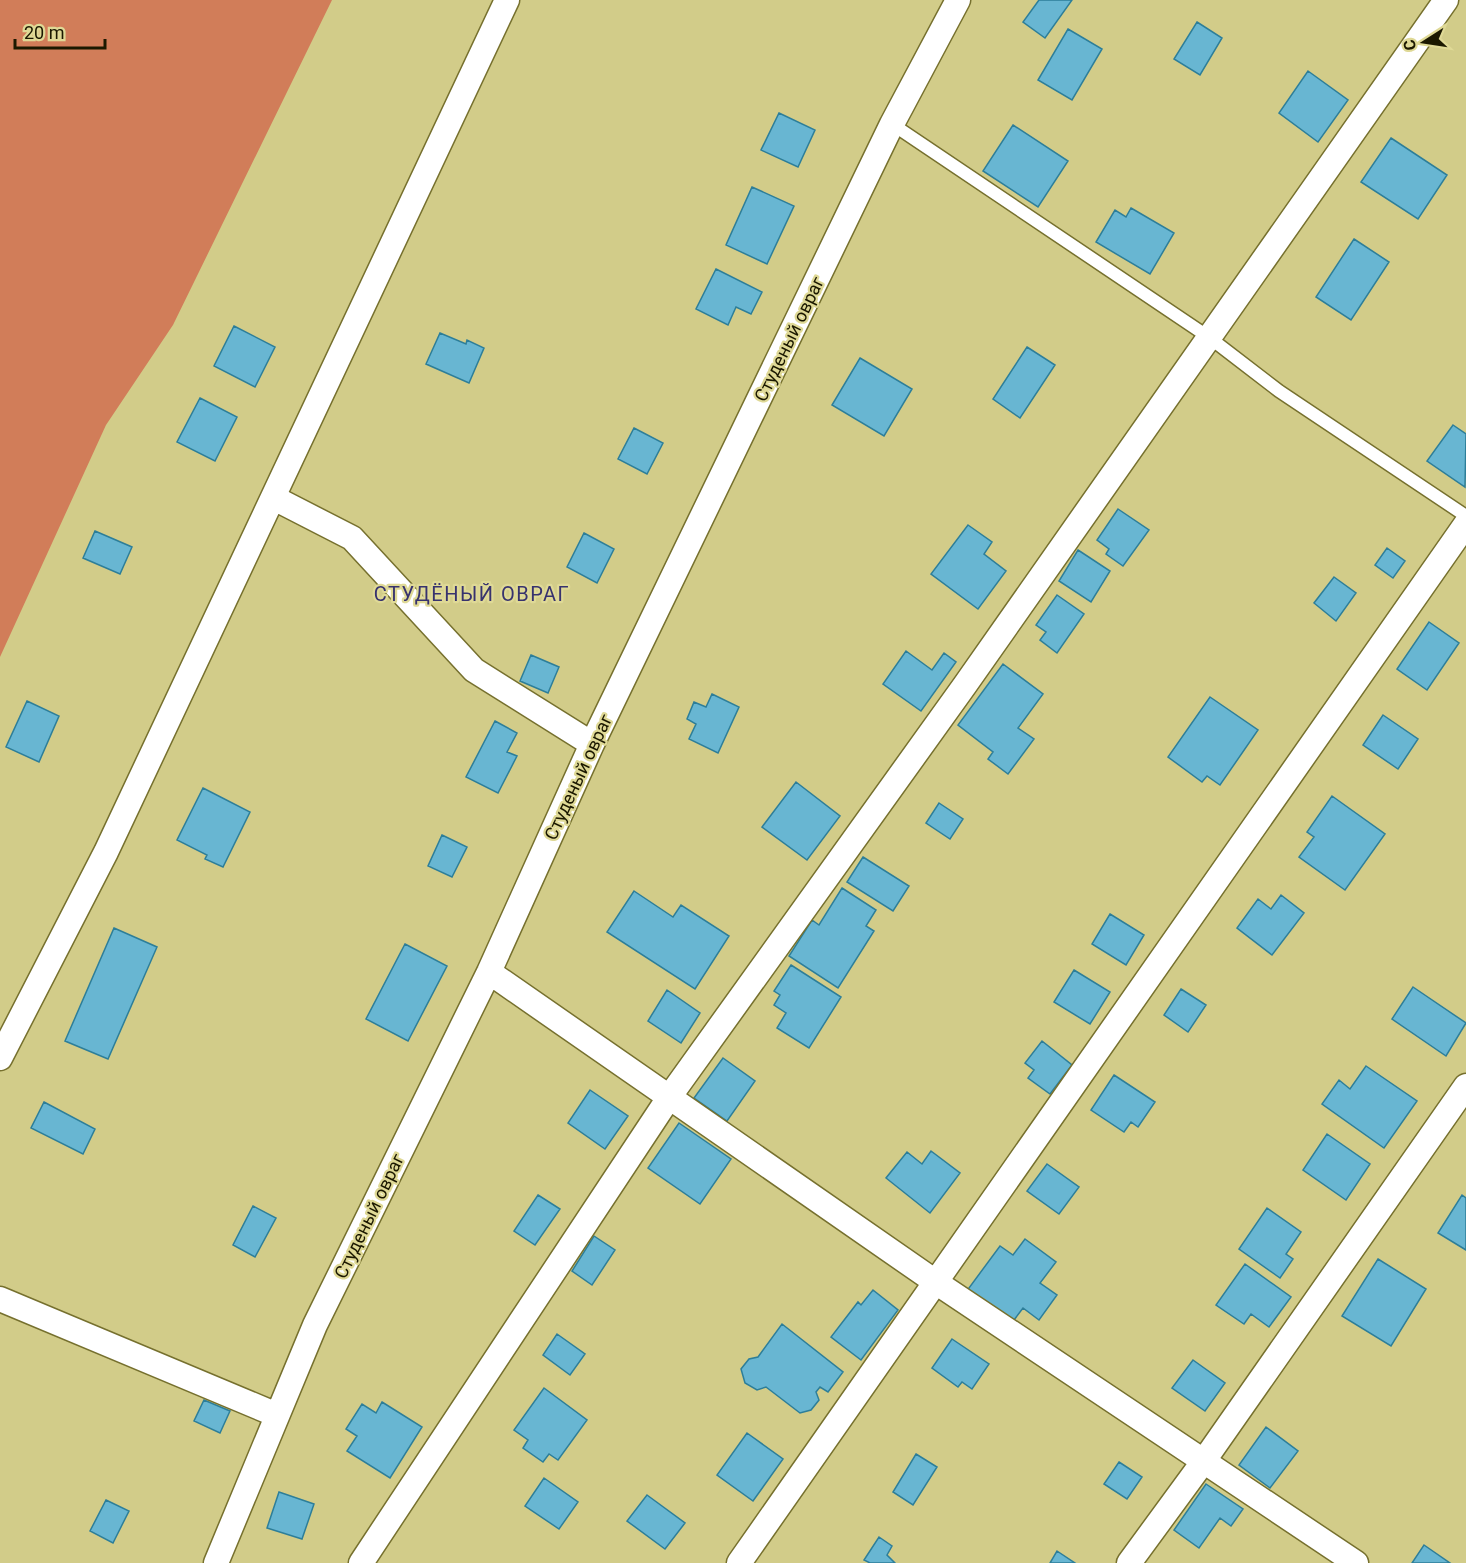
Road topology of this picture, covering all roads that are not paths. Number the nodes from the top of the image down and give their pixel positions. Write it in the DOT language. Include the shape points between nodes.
graph roads {
  1 [pos="507,0"];
  2 [pos="958,0"];
  3 [pos="1446,0"];
  4 [pos="892,124"];
  5 [pos="1210,338"];
  6 [pos="274,498"];
  7 [pos="1466,516"];
  8 [pos="1466,524"];
  9 [pos="592,744"];
  10 [pos="489,972"];
  11 [pos="0,1058"];
  12 [pos="1466,1086"];
  13 [pos="670,1096"];
  14 [pos="937,1283"];
  15 [pos="0,1299"];
  16 [pos="277,1415"];
  17 [pos="1203,1462"];
  18 [pos="216,1563"];
  19 [pos="361,1563"];
  20 [pos="739,1563"];
  21 [pos="1130,1563"];
  22 [pos="1356,1563"];
  1 -- 6 [label="street"];
  2 -- 4 [label="street, Студеный овраг"];
  3 -- 5 [label="street"];
  4 -- 5 [label="lane"];
  4 -- 9 [label="street, Студеный овраг"];
  5 -- 7 [label="lane" via="1279,391"];
  5 -- 13 [label="street"];
  6 -- 9 [label="street" via="352,538 474,670"];
  6 -- 11 [label="street" via="106,852"];
  8 -- 14 [label="street"];
  9 -- 10 [label="street, Студеный овраг"];
  10 -- 13 [label="street"];
  10 -- 16 [label="street, Студеный овраг" via="315,1325"];
  12 -- 17 [label="street"];
  13 -- 14 [label="street"];
  13 -- 19 [label="street"];
  14 -- 17 [label="street"];
  14 -- 20 [label="street"];
  15 -- 16 [label="street"];
  16 -- 18 [label="street, Студеный овраг"];
  17 -- 21 [label="street"];
  17 -- 22 [label="street"];
}
